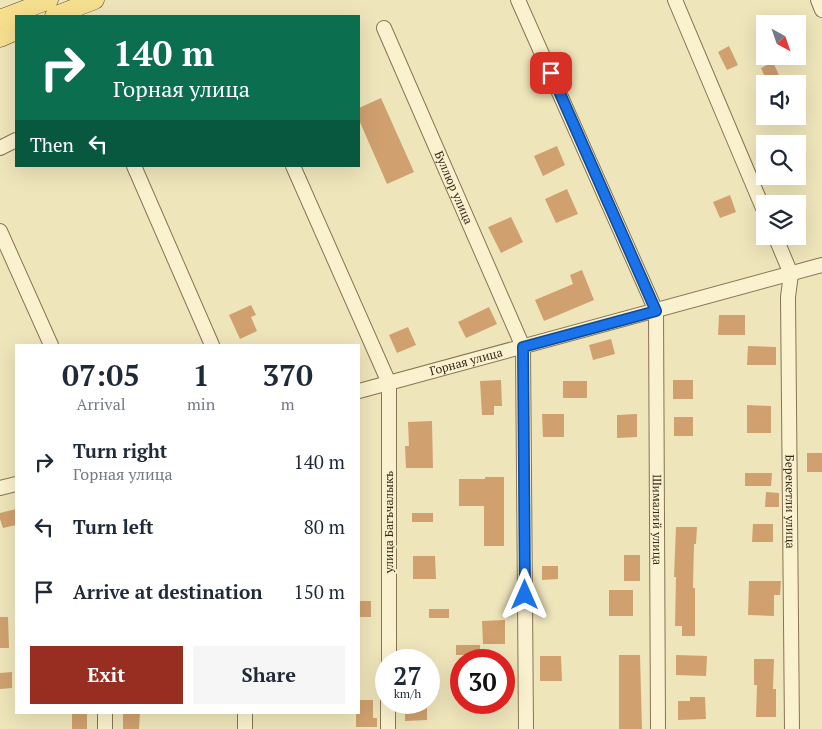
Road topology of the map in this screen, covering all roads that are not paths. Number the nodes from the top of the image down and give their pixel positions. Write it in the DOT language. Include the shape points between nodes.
graph roads {
  1 [pos="48,0"];
  2 [pos="95,0"];
  3 [pos="518,0"];
  4 [pos="675,0"];
  5 [pos="818,0"];
  6 [pos="822,10"];
  7 [pos="57,15"];
  8 [pos="0,19"];
  9 [pos="384,28"];
  10 [pos="15,31"];
  11 [pos="0,38"];
  12 [pos="15,140"];
  13 [pos="0,148"];
  14 [pos="134,167"];
  15 [pos="293,167"];
  16 [pos="757,195"];
  17 [pos="0,231"];
  18 [pos="777,245"];
  19 [pos="822,265"];
  20 [pos="784,276"];
  21 [pos="656,311"];
  22 [pos="51,344"];
  23 [pos="212,344"];
  24 [pos="523,347"];
  25 [pos="389,383"];
  26 [pos="360,391"];
  27 [pos="15,484"];
  28 [pos="0,488"];
  29 [pos="388,649"];
  30 [pos="105,714"];
  31 [pos="245,714"];
  32 [pos="388,714"];
  33 [pos="105,729"];
  34 [pos="245,729"];
  35 [pos="388,729"];
  36 [pos="526,729"];
  37 [pos="658,729"];
  38 [pos="792,729"];
  1 -- 8 [label="main road"];
  2 -- 7 [label="main road"];
  3 -- 21 [label="street"];
  4 -- 16 [label="street"];
  5 -- 6 [label="street"];
  9 -- 24 [label="street, Буллюр улица"];
  10 -- 11 [label="main road"];
  12 -- 13 [label="street"];
  14 -- 23 [label="street"];
  15 -- 25 [label="street"];
  17 -- 22 [label="street"];
  18 -- 20 [label="street"];
  19 -- 20 [label="street, Горная улица"];
  20 -- 21 [label="street, Горная улица"];
  20 -- 38 [label="street, Берекетли улица" via="788,297"];
  21 -- 24 [label="street, Горная улица"];
  21 -- 37 [label="street, Шималий улица"];
  24 -- 25 [label="street, Горная улица"];
  24 -- 36 [label="street"];
  25 -- 26 [label="street, Горная улица"];
  25 -- 29 [label="street, улица Багъчалыкъ"];
  27 -- 28 [label="street"];
  30 -- 33 [label="street"];
  31 -- 34 [label="street"];
  32 -- 35 [label="street"];
}
